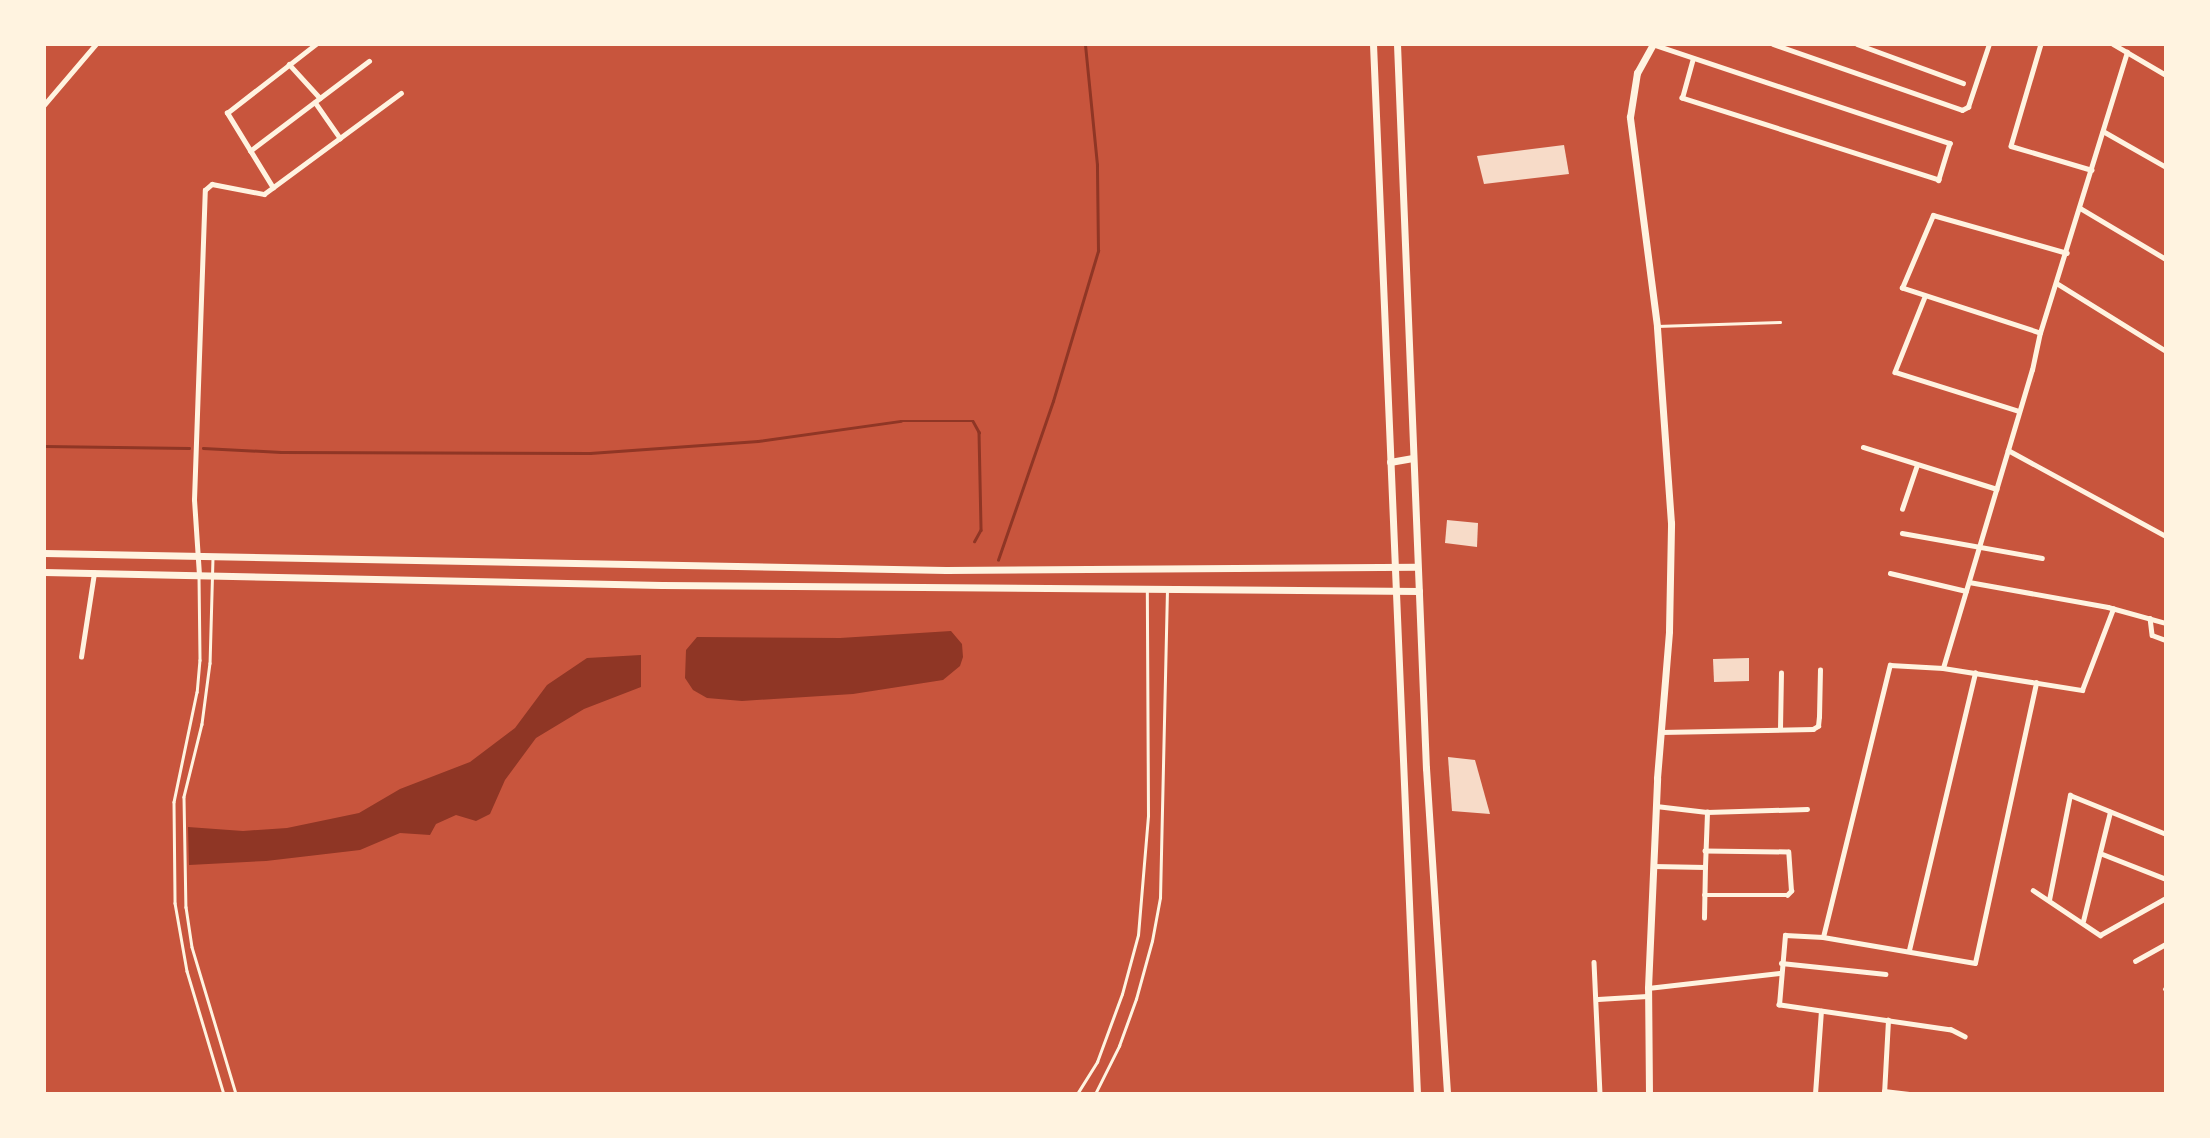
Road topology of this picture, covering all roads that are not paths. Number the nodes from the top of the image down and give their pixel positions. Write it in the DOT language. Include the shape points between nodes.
graph roads {
  1 [pos="96,44"];
  2 [pos="316,44"];
  3 [pos="1373,44"];
  4 [pos="1397,44"];
  5 [pos="1653,44"];
  6 [pos="1773,44"];
  7 [pos="1857,44"];
  8 [pos="1989,44"];
  9 [pos="2041,44"];
  10 [pos="2113,44"];
  11 [pos="1865,45"];
  12 [pos="2127,52"];
  13 [pos="1693,58"];
  14 [pos="369,61"];
  15 [pos="289,64"];
  16 [pos="2166,75"];
  17 [pos="1963,83"];
  18 [pos="401,93"];
  19 [pos="317,100"];
  20 [pos="44,105"];
  21 [pos="2103,131"];
  22 [pos="340,138"];
  23 [pos="250,151"];
  24 [pos="2166,167"];
  25 [pos="2092,170"];
  26 [pos="273,188"];
  27 [pos="2080,208"];
  28 [pos="2067,253"];
  29 [pos="2166,259"];
  30 [pos="2058,284"];
  31 [pos="1925,296"];
  32 [pos="1780,322"];
  33 [pos="1657,326"];
  34 [pos="2040,334"];
  35 [pos="2166,351"];
  36 [pos="2020,411"];
  37 [pos="1863,447"];
  38 [pos="2008,450"];
  39 [pos="1413,458"];
  40 [pos="1390,462"];
  41 [pos="1917,465"];
  42 [pos="1997,489"];
  43 [pos="1902,509"];
  44 [pos="1902,533"];
  45 [pos="2166,536"];
  46 [pos="1978,548"];
  47 [pos="44,553"];
  48 [pos="195,555"];
  49 [pos="212,556"];
  50 [pos="2042,558"];
  51 [pos="1396,566"];
  52 [pos="1418,567"];
  53 [pos="44,572"];
  54 [pos="94,573"];
  55 [pos="1890,573"];
  56 [pos="199,575"];
  57 [pos="215,575"];
  58 [pos="1969,582"];
  59 [pos="1147,587"];
  60 [pos="1167,588"];
  61 [pos="1395,588"];
  62 [pos="1419,590"];
  63 [pos="1966,591"];
  64 [pos="2113,609"];
  65 [pos="2150,618"];
  66 [pos="2166,623"];
  67 [pos="2166,640"];
  68 [pos="81,657"];
  69 [pos="1943,668"];
  70 [pos="1819,670"];
  71 [pos="1781,673"];
  72 [pos="1975,673"];
  73 [pos="2036,683"];
  74 [pos="1780,729"];
  75 [pos="1661,732"];
  76 [pos="1656,806"];
  77 [pos="1807,809"];
  78 [pos="1707,812"];
  79 [pos="2110,812"];
  80 [pos="2166,834"];
  81 [pos="1705,851"];
  82 [pos="2100,853"];
  83 [pos="1653,866"];
  84 [pos="1705,867"];
  85 [pos="2166,880"];
  86 [pos="2033,890"];
  87 [pos="1704,895"];
  88 [pos="2166,898"];
  89 [pos="2049,900"];
  90 [pos="1704,918"];
  91 [pos="2083,921"];
  92 [pos="1823,937"];
  93 [pos="2166,944"];
  94 [pos="1909,950"];
  95 [pos="2135,961"];
  96 [pos="1594,962"];
  97 [pos="1781,963"];
  98 [pos="1779,973"];
  99 [pos="1885,974"];
  100 [pos="1648,992"];
  101 [pos="1598,999"];
  102 [pos="1821,1012"];
  103 [pos="1888,1020"];
  104 [pos="1965,1037"];
  105 [pos="1884,1093"];
  106 [pos="224,1094"];
  107 [pos="236,1094"];
  108 [pos="1077,1094"];
  109 [pos="1095,1094"];
  110 [pos="1417,1094"];
  111 [pos="1447,1094"];
  112 [pos="1600,1094"];
  113 [pos="1649,1094"];
  114 [pos="1815,1094"];
  115 [pos="1909,1094"];
  1 -- 20 [label="street"];
  2 -- 15 [label="street"];
  3 -- 40 [label="main road"];
  4 -- 39 [label="main road"];
  5 -- 13 [label="street"];
  5 -- 33 [label="main road" via="1637,73 1630,117"];
  6 -- 8 [label="street" via="1959,109 1968,107"];
  7 -- 11 [label="street"];
  9 -- 25 [label="street" via="2011,146"];
  10 -- 12 [label="street"];
  11 -- 17 [label="street"];
  12 -- 16 [label="street"];
  12 -- 21 [label="street"];
  13 -- 13 [label="street" via="1950,143 1939,180 1682,98"];
  14 -- 19 [label="street"];
  15 -- 19 [label="street"];
  15 -- 23 [label="street" via="227,113"];
  18 -- 22 [label="street"];
  19 -- 22 [label="street"];
  19 -- 23 [label="street"];
  21 -- 24 [label="street"];
  21 -- 25 [label="street"];
  22 -- 26 [label="street"];
  23 -- 26 [label="street"];
  25 -- 27 [label="street"];
  26 -- 48 [label="street" via="264,194 212,184 205,190"];
  27 -- 28 [label="street"];
  27 -- 29 [label="street"];
  28 -- 30 [label="street"];
  28 -- 31 [label="street" via="1935,214 1902,288"];
  30 -- 34 [label="street"];
  30 -- 35 [label="street"];
  31 -- 34 [label="street"];
  31 -- 36 [label="street" via="1895,372"];
  32 -- 33 [label="lane"];
  33 -- 75 [label="main road" via="1671,523"];
  34 -- 36 [label="street"];
  36 -- 38 [label="street"];
  37 -- 41 [label="street"];
  38 -- 42 [label="street"];
  38 -- 45 [label="street"];
  39 -- 40 [label="main road"];
  39 -- 52 [label="main road"];
  40 -- 51 [label="main road"];
  41 -- 42 [label="street"];
  41 -- 43 [label="street"];
  42 -- 46 [label="street"];
  44 -- 46 [label="street"];
  46 -- 50 [label="street"];
  46 -- 58 [label="street"];
  47 -- 48 [label="main road"];
  48 -- 49 [label="main road"];
  48 -- 56 [label="street"];
  49 -- 51 [label="main road" via="946,570"];
  49 -- 57 [label="lane"];
  51 -- 52 [label="main road"];
  51 -- 61 [label="main road"];
  52 -- 62 [label="main road"];
  53 -- 54 [label="main road"];
  54 -- 56 [label="main road"];
  54 -- 68 [label="street"];
  55 -- 63 [label="street"];
  56 -- 57 [label="main road"];
  56 -- 106 [label="lane" via="197,692 174,802 174,903 187,971"];
  57 -- 59 [label="main road" via="662,585"];
  57 -- 107 [label="lane" via="205,708 184,797 186,907 192,947"];
  58 -- 63 [label="street"];
  58 -- 64 [label="street"];
  59 -- 60 [label="main road"];
  59 -- 108 [label="lane" via="1148,816 1138,935 1097,1062"];
  60 -- 61 [label="main road"];
  60 -- 109 [label="lane" via="1160,898 1136,999"];
  61 -- 62 [label="main road"];
  61 -- 110 [label="main road"];
  62 -- 111 [label="main road"];
  63 -- 69 [label="street"];
  64 -- 65 [label="street"];
  64 -- 73 [label="street" via="2085,688"];
  65 -- 66 [label="street"];
  65 -- 67 [label="street" via="2152,635"];
  69 -- 72 [label="street"];
  69 -- 92 [label="street" via="1890,665"];
  70 -- 74 [label="street" via="1818,726"];
  71 -- 74 [label="street"];
  72 -- 73 [label="street"];
  72 -- 94 [label="street"];
  73 -- 94 [label="street" via="1975,963"];
  74 -- 75 [label="street"];
  75 -- 76 [label="main road"];
  76 -- 78 [label="street"];
  76 -- 83 [label="main road"];
  77 -- 78 [label="street"];
  78 -- 81 [label="street"];
  79 -- 80 [label="street"];
  79 -- 82 [label="street"];
  79 -- 89 [label="street" via="2070,796"];
  81 -- 84 [label="street"];
  81 -- 87 [label="street" via="1788,852 1791,891 1787,895"];
  82 -- 85 [label="street"];
  82 -- 91 [label="street"];
  83 -- 84 [label="street"];
  83 -- 100 [label="main road"];
  84 -- 87 [label="street"];
  86 -- 89 [label="street"];
  87 -- 90 [label="street"];
  88 -- 91 [label="street" via="2100,935"];
  89 -- 91 [label="street"];
  92 -- 94 [label="street"];
  92 -- 97 [label="street" via="1787,934"];
  93 -- 95 [label="street"];
  96 -- 101 [label="street"];
  97 -- 98 [label="street"];
  97 -- 99 [label="street"];
  98 -- 100 [label="street"];
  98 -- 102 [label="street" via="1779,1005"];
  100 -- 101 [label="street"];
  100 -- 113 [label="main road"];
  101 -- 112 [label="street"];
  102 -- 103 [label="street"];
  102 -- 114 [label="street"];
  103 -- 104 [label="street" via="1951,1030"];
  103 -- 105 [label="street"];
  105 -- 115 [label="street"];
}
